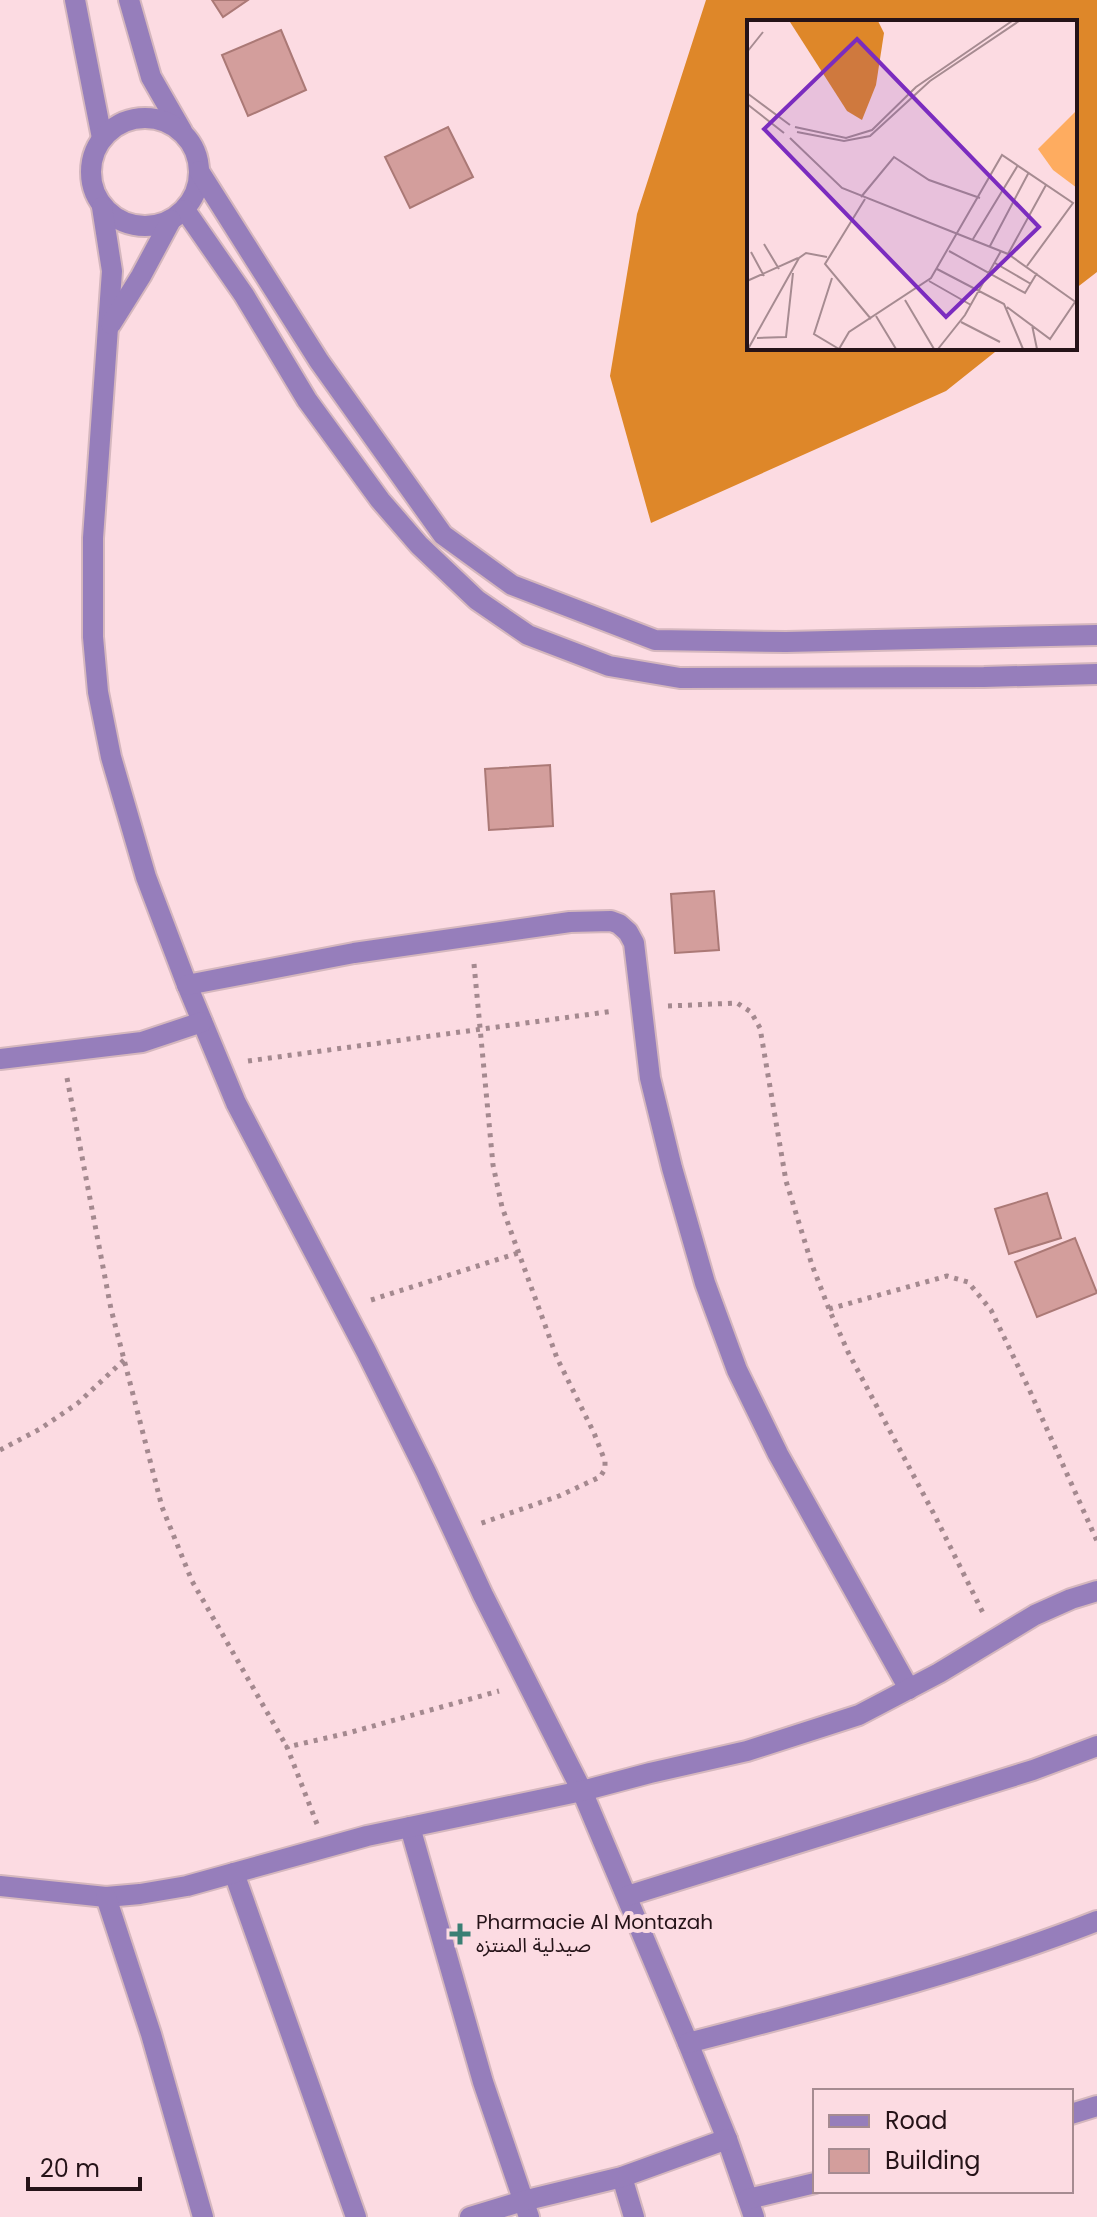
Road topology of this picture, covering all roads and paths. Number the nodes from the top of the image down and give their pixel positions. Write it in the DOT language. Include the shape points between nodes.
graph roads {
  1 [pos="75,0"];
  2 [pos="129,0"];
  3 [pos="182,131"];
  4 [pos="102,138"];
  5 [pos="199,171"];
  6 [pos="102,207"];
  7 [pos="178,215"];
  8 [pos="109,327"];
  9 [pos="1097,635"];
  10 [pos="1097,674"];
  11 [pos="471,936"];
  12 [pos="187,985"];
  13 [pos="202,1022"];
  14 [pos="62,1050"];
  15 [pos="0,1059"];
  16 [pos="518,1253"];
  17 [pos="344,1309"];
  18 [pos="829,1309"];
  19 [pos="124,1360"];
  20 [pos="0,1450"];
  21 [pos="454,1533"];
  22 [pos="1097,1541"];
  23 [pos="1097,1591"];
  24 [pos="527,1683"];
  25 [pos="909,1689"];
  26 [pos="1097,1746"];
  27 [pos="287,1747"];
  28 [pos="582,1791"];
  29 [pos="410,1827"];
  30 [pos="326,1847"];
  31 [pos="234,1873"];
  32 [pos="0,1886"];
  33 [pos="627,1896"];
  34 [pos="106,1897"];
  35 [pos="1097,1921"];
  36 [pos="688,2043"];
  37 [pos="1097,2106"];
  38 [pos="1073,2113"];
  39 [pos="727,2139"];
  40 [pos="622,2177"];
  41 [pos="813,2184"];
  42 [pos="751,2208"];
  43 [pos="526,2209"];
  44 [pos="203,2217"];
  45 [pos="356,2217"];
  46 [pos="470,2217"];
  47 [pos="634,2217"];
  1 -- 4 [label="street"];
  2 -- 3 [label="street" via="151,77"];
  3 -- 4 [label="street" via="150,117 132,118"];
  3 -- 5 [label="street"];
  4 -- 6 [label="street" via="92,154 90,172"];
  5 -- 7 [label="street" via="195,195"];
  5 -- 9 [label="street" via="319,361 443,535 512,585 655,640"];
  6 -- 7 [label="street" via="134,226 153,227"];
  6 -- 8 [label="street" via="112,271"];
  7 -- 8 [label="street"];
  7 -- 10 [label="street" via="244,295 307,400 380,500 477,600 528,635 609,666 680,678"];
  8 -- 12 [label="street" via="93,538 98,692 139,852"];
  11 -- 12 [label="street"];
  11 -- 16 [label="path" via="493,1165"];
  11 -- 25 [label="street" via="570,922 611,921 628,932 634,943 650,1078 672,1168 737,1370"];
  12 -- 13 [label="street"];
  13 -- 14 [label="street" via="142,1042"];
  13 -- 17 [label="street" via="236,1103"];
  14 -- 15 [label="street"];
  14 -- 19 [label="path"];
  16 -- 17 [label="path"];
  16 -- 21 [label="path" via="605,1469 600,1477 559,1496"];
  17 -- 21 [label="street"];
  18 -- 22 [label="path" via="947,1276 968,1282 991,1310"];
  19 -- 20 [label="path" via="78,1403"];
  19 -- 27 [label="path" via="162,1507 192,1581"];
  21 -- 24 [label="street"];
  23 -- 25 [label="street" via="1035,1615"];
  24 -- 27 [label="path"];
  24 -- 28 [label="street"];
  25 -- 28 [label="street" via="859,1715 798,1736"];
  26 -- 33 [label="street"];
  27 -- 30 [label="path"];
  28 -- 29 [label="street"];
  28 -- 33 [label="street"];
  29 -- 30 [label="street"];
  29 -- 43 [label="street" via="483,2082"];
  30 -- 31 [label="street"];
  31 -- 34 [label="street" via="187,1886"];
  31 -- 45 [label="street"];
  32 -- 34 [label="street"];
  33 -- 36 [label="street"];
  34 -- 44 [label="street"];
  35 -- 36 [label="street" via="887,1991"];
  36 -- 39 [label="street"];
  37 -- 38 [label="street"];
  39 -- 40 [label="street"];
  39 -- 42 [label="street"];
  40 -- 43 [label="street"];
  40 -- 47 [label="street"];
  41 -- 42 [label="street"];
  43 -- 46 [label="street"];
}
